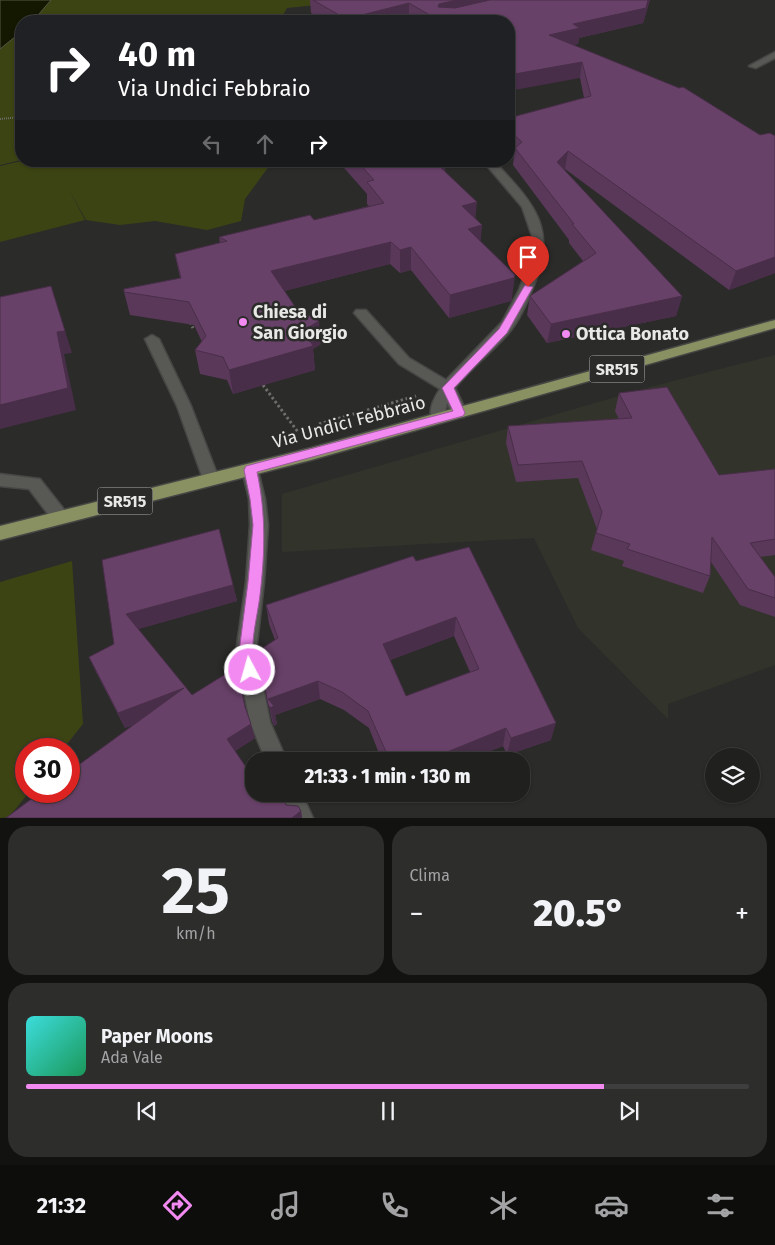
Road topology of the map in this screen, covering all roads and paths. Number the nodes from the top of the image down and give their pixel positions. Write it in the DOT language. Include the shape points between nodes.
graph roads {
  1 [pos="775,55"];
  2 [pos="753,66"];
  3 [pos="15,118"];
  4 [pos="0,119"];
  5 [pos="493,167"];
  6 [pos="362,313"];
  7 [pos="190,322"];
  8 [pos="775,324"];
  9 [pos="193,328"];
  10 [pos="152,339"];
  11 [pos="263,385"];
  12 [pos="448,388"];
  13 [pos="459,413"];
  14 [pos="438,418"];
  15 [pos="297,430"];
  16 [pos="250,470"];
  17 [pos="211,478"];
  18 [pos="0,480"];
  19 [pos="60,517"];
  20 [pos="0,533"];
  21 [pos="273,752"];
  22 [pos="295,802"];
  23 [pos="302,818"];
  1 -- 2 [label="street"];
  3 -- 4 [label="path"];
  5 -- 12 [label="street" via="527,206 539,244 528,287 504,330"];
  6 -- 12 [label="street" via="404,361"];
  7 -- 9 [label="path"];
  8 -- 13 [label="main road, Via Undici Febbraio / SR515"];
  10 -- 17 [label="street" via="184,406"];
  11 -- 15 [label="path"];
  12 -- 13 [label="street"];
  12 -- 14 [label="street" via="440,400"];
  13 -- 14 [label="main road, Via Undici Febbraio / SR515"];
  14 -- 16 [label="main road, Via Undici Febbraio / SR515"];
  16 -- 17 [label="main road, SR515"];
  16 -- 21 [label="street" via="259,525 246,652 260,722"];
  17 -- 19 [label="main road, SR515"];
  18 -- 19 [label="street" via="34,483"];
  19 -- 20 [label="main road, SR515"];
  22 -- 23 [label="street"];
}
